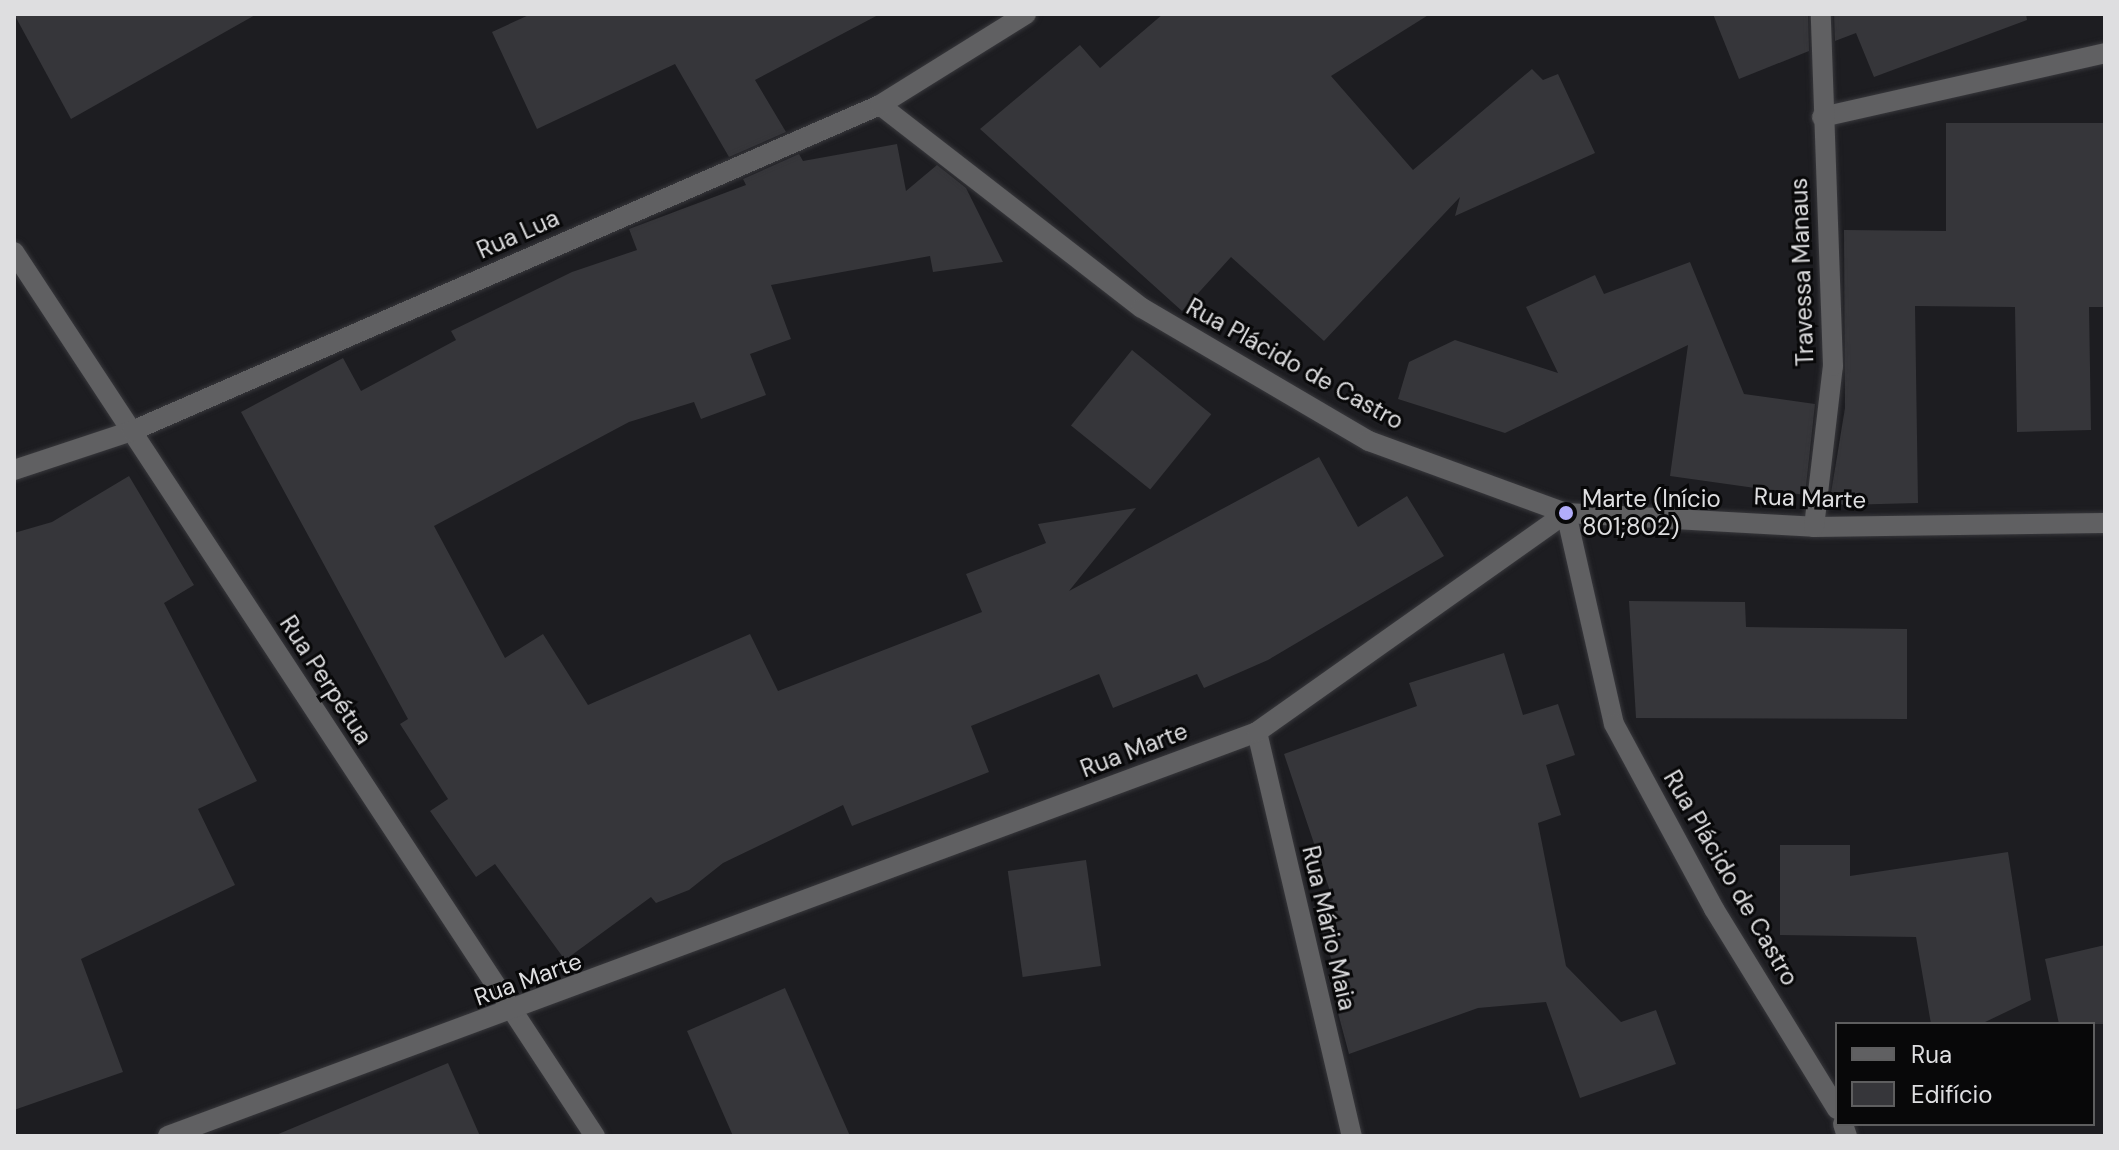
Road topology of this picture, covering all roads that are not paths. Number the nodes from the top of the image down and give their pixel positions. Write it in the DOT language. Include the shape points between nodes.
graph roads {
  1 [pos="1026,14"];
  2 [pos="1821,14"];
  3 [pos="2105,53"];
  4 [pos="880,105"];
  5 [pos="1822,117"];
  6 [pos="14,252"];
  7 [pos="132,431"];
  8 [pos="14,470"];
  9 [pos="1566,513"];
  10 [pos="2105,523"];
  11 [pos="1814,527"];
  12 [pos="1257,732"];
  13 [pos="513,1013"];
  14 [pos="1835,1106"];
  15 [pos="168,1136"];
  16 [pos="595,1136"];
  17 [pos="1352,1136"];
  1 -- 4 [label="street, Rua Lua"];
  2 -- 5 [label="street, Travessa Manaus"];
  3 -- 5 [label="street"];
  4 -- 7 [label="street, Rua Lua"];
  4 -- 9 [label="street, Rua Plácido de Castro" via="1142,308 1369,441"];
  5 -- 11 [label="street, Travessa Manaus" via="1833,366"];
  6 -- 7 [label="street, Rua Perpétua"];
  7 -- 8 [label="street, Rua Lua"];
  7 -- 13 [label="street, Rua Perpétua"];
  9 -- 11 [label="street, Rua Marte"];
  9 -- 12 [label="street, Rua Marte"];
  9 -- 14 [label="street, Rua Plácido de Castro" via="1614,724 1714,909"];
  10 -- 11 [label="street, Rua Marte"];
  12 -- 13 [label="street, Rua Marte"];
  12 -- 17 [label="street, Rua Mário Maia"];
  13 -- 15 [label="street, Rua Marte"];
  13 -- 16 [label="street, Rua Perpétua"];
}
